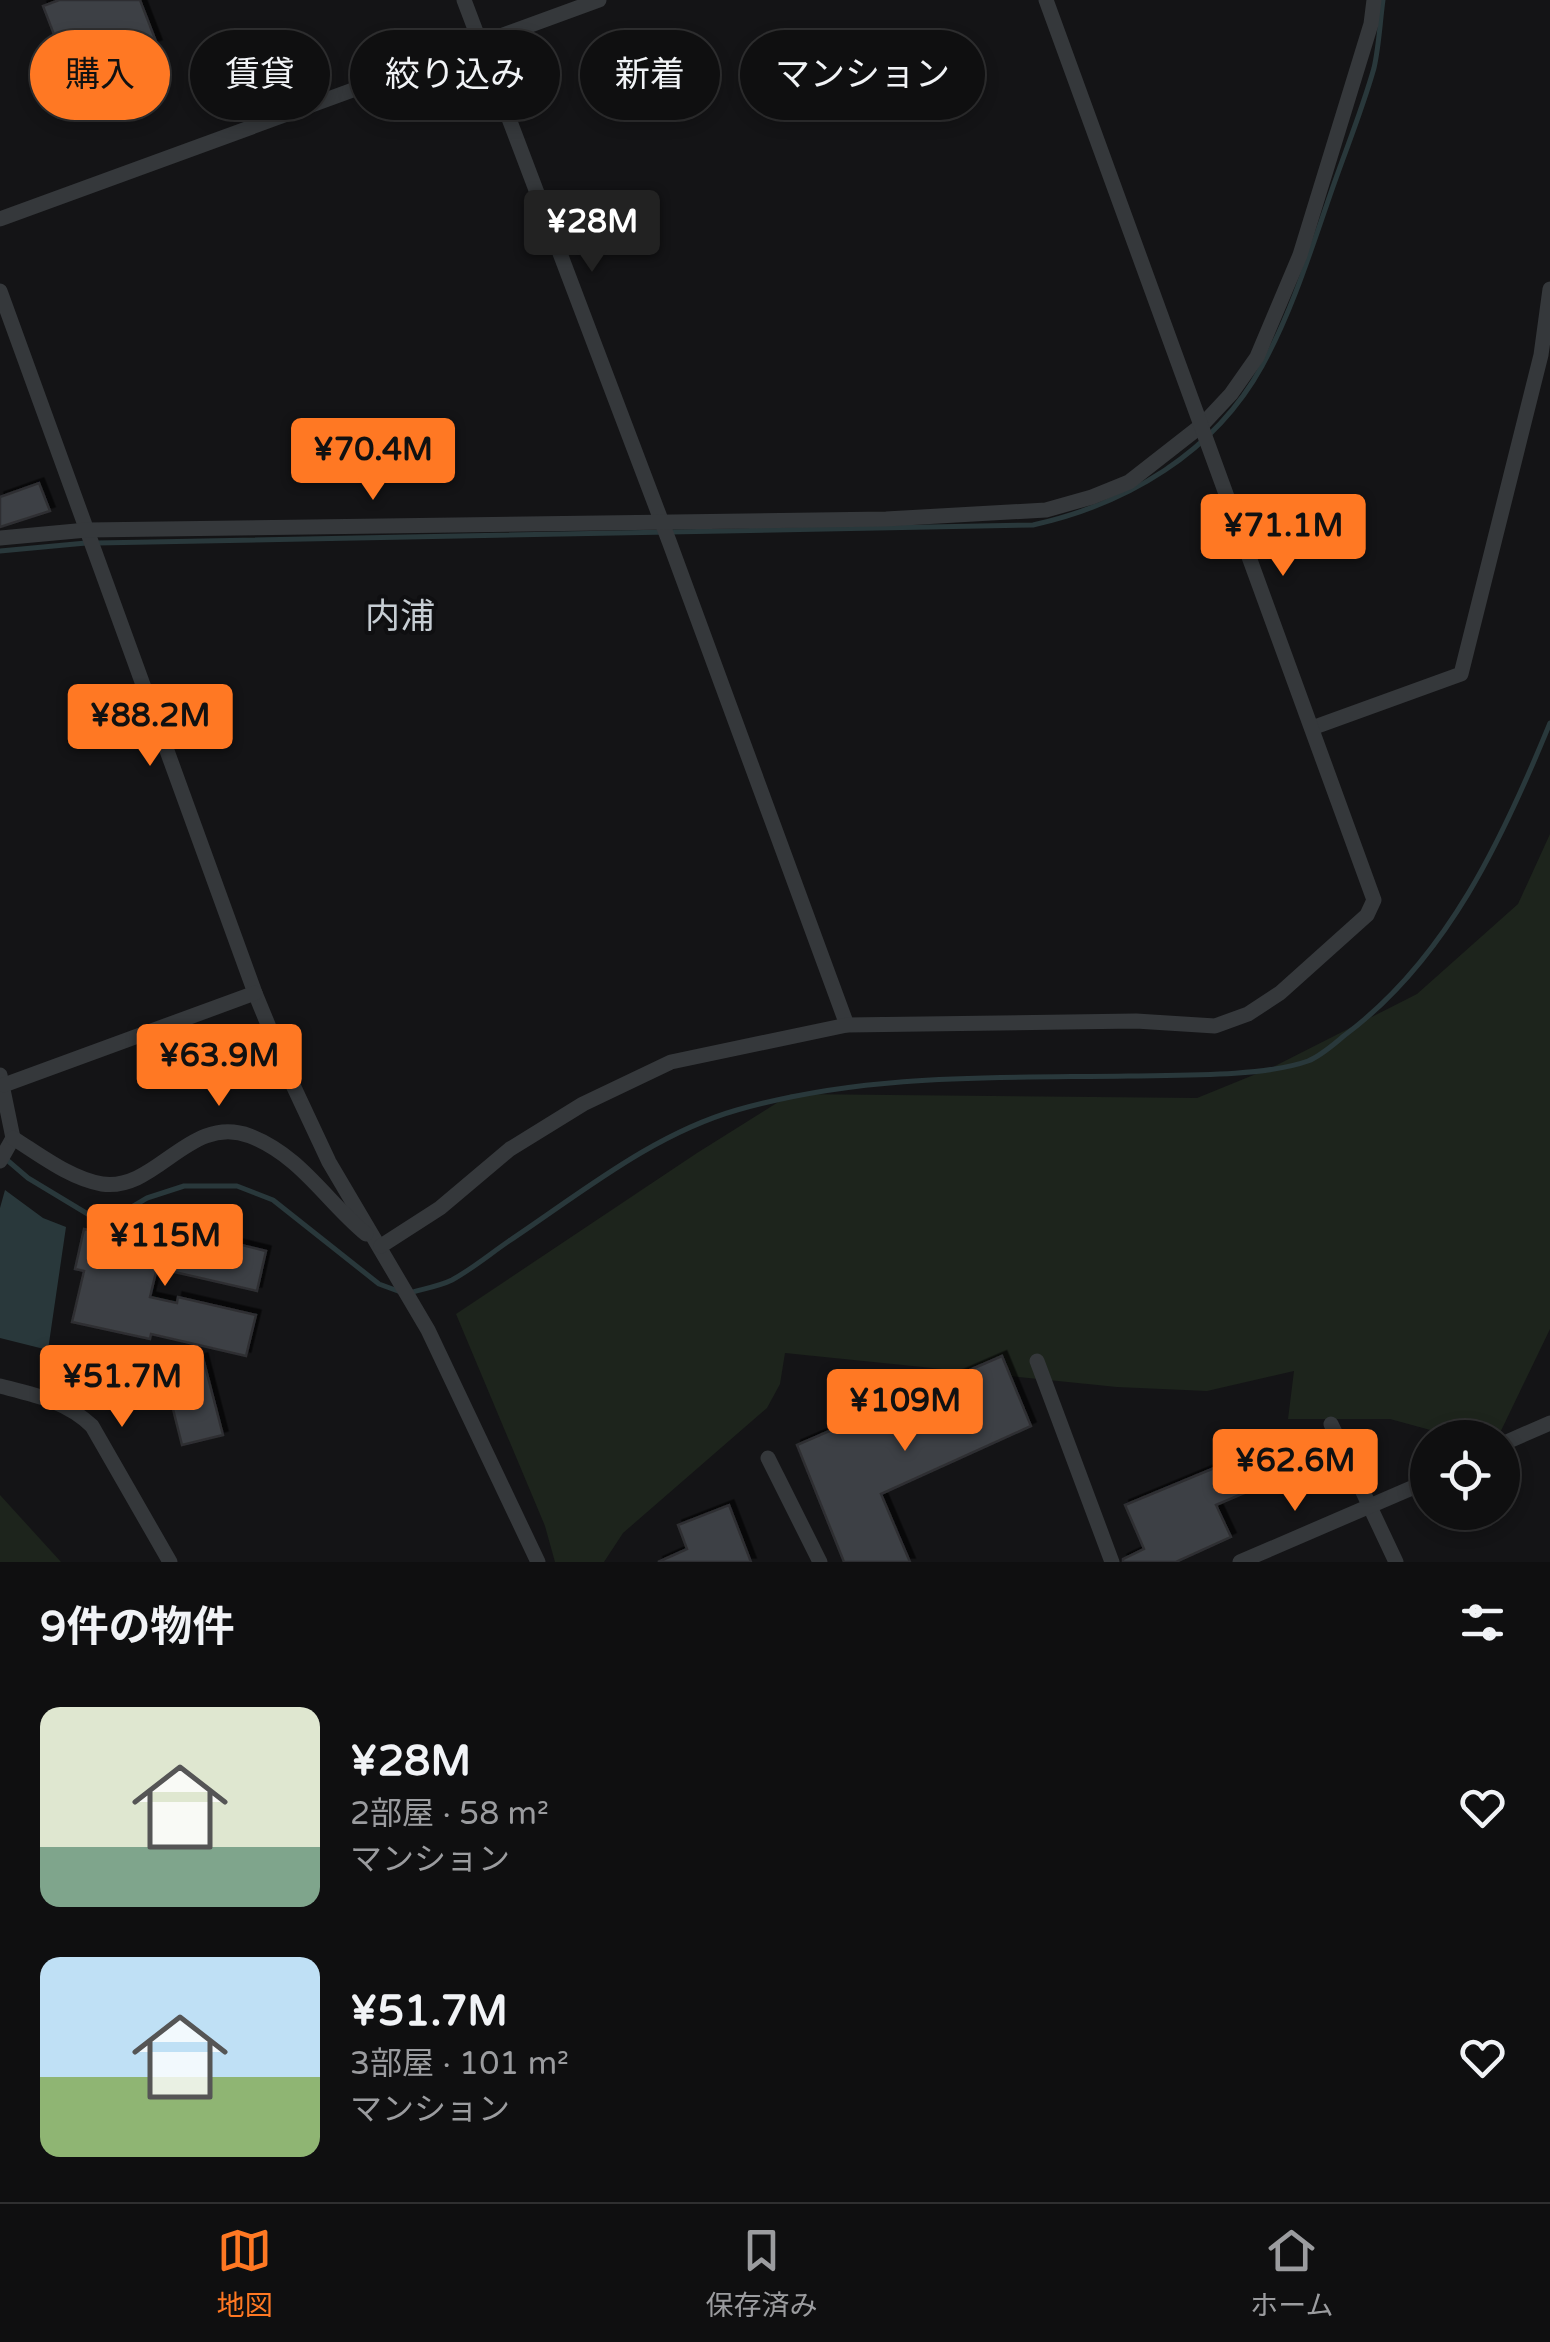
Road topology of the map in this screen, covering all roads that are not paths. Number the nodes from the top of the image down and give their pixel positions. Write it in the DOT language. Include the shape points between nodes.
graph roads {
  1 [pos="464,0"];
  2 [pos="598,0"];
  3 [pos="1046,0"];
  4 [pos="1374,0"];
  5 [pos="476,30"];
  6 [pos="518,30"];
  7 [pos="350,91"];
  8 [pos="510,120"];
  9 [pos="0,218"];
  10 [pos="1550,288"];
  11 [pos="0,291"];
  12 [pos="1202,426"];
  13 [pos="661,522"];
  14 [pos="87,530"];
  15 [pos="0,538"];
  16 [pos="1312,728"];
  17 [pos="255,993"];
  18 [pos="846,1025"];
  19 [pos="2,1080"];
  20 [pos="13,1138"];
  21 [pos="0,1160"];
  22 [pos="381,1246"];
  23 [pos="1037,1361"];
  24 [pos="0,1386"];
  25 [pos="1550,1423"];
  26 [pos="1331,1424"];
  27 [pos="1520,1436"];
  28 [pos="768,1458"];
  29 [pos="1410,1489"];
  30 [pos="1369,1506"];
  31 [pos="170,1562"];
  32 [pos="538,1562"];
  33 [pos="820,1562"];
  34 [pos="1112,1562"];
  35 [pos="1240,1562"];
  36 [pos="1396,1562"];
  1 -- 5 [label="street"];
  2 -- 6 [label="street"];
  3 -- 12 [label="street"];
  4 -- 12 [label="street" via="1300,255 1257,358"];
  7 -- 9 [label="street"];
  8 -- 13 [label="street"];
  10 -- 16 [label="street" via="1541,355 1461,674"];
  11 -- 14 [label="street"];
  12 -- 13 [label="street" via="1129,482 1046,510"];
  12 -- 16 [label="street"];
  13 -- 14 [label="street"];
  13 -- 18 [label="street"];
  14 -- 15 [label="street"];
  14 -- 17 [label="street"];
  16 -- 18 [label="street" via="1374,900 1353,930 1248,1014 1215,1026"];
  17 -- 19 [label="street"];
  17 -- 22 [label="street" via="329,1162"];
  18 -- 22 [label="street" via="671,1062 622,1084 510,1149 440,1208"];
  19 -- 20 [label="street"];
  20 -- 21 [label="street"];
  20 -- 22 [label="street" via="66,1170 113,1184 214,1132 242,1134 300,1166"];
  22 -- 32 [label="street"];
  23 -- 34 [label="street"];
  24 -- 31 [label="street" via="75,1410 92,1426"];
  25 -- 27 [label="street"];
  26 -- 30 [label="street"];
  28 -- 33 [label="street"];
  29 -- 30 [label="street"];
  30 -- 35 [label="street"];
  30 -- 36 [label="street"];
}
